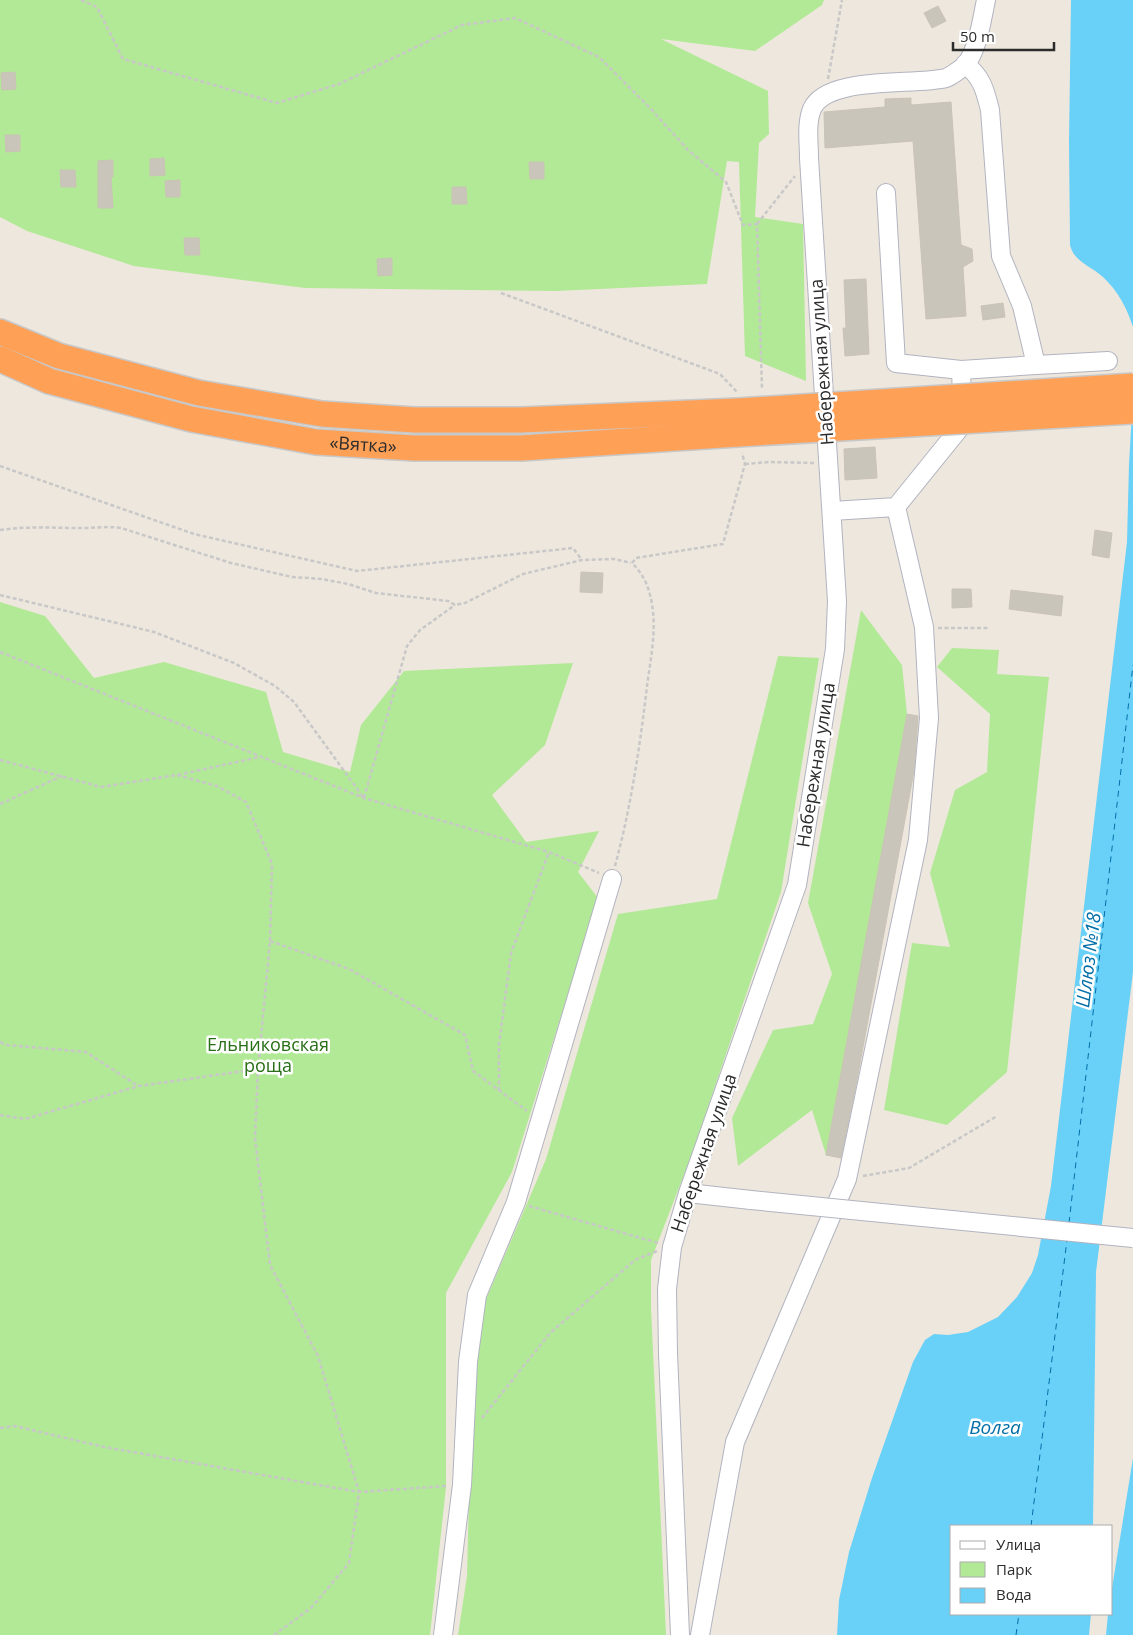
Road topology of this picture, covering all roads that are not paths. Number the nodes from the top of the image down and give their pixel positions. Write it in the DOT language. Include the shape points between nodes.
graph roads {
  1 [pos="986,0"];
  2 [pos="965,64"];
  3 [pos="886,193"];
  4 [pos="0,332"];
  5 [pos="0,359"];
  6 [pos="1108,360"];
  7 [pos="1036,365"];
  8 [pos="961,370"];
  9 [pos="1133,386"];
  10 [pos="1133,410"];
  11 [pos="738,412"];
  12 [pos="896,507"];
  13 [pos="832,511"];
  14 [pos="612,879"];
  15 [pos="688,1193"];
  16 [pos="1133,1238"];
  17 [pos="443,1635"];
  18 [pos="680,1635"];
  19 [pos="700,1635"];
  1 -- 2 [label="street" via="978,40"];
  2 -- 7 [label="street" via="975,72 984,87 990,110 1002,256 1022,306"];
  2 -- 13 [label="street, Набережная улица" via="947,78 845,87 825,95 813,108 808,125 809,158"];
  3 -- 8 [label="street" via="896,362"];
  4 -- 11 [label="highway, «Вятка»" via="59,356 199,393 322,414 414,420 520,420"];
  5 -- 11 [label="highway, «Вятка»" via="49,381 191,419 316,442 414,448 521,448"];
  6 -- 7 [label="street"];
  7 -- 8 [label="street"];
  8 -- 12 [label="street" via="963,424"];
  9 -- 11 [label="highway, bridge"];
  10 -- 11 [label="highway, bridge"];
  12 -- 13 [label="street"];
  12 -- 19 [label="street" via="924,627 928,718 918,840 847,1179 735,1442"];
  13 -- 15 [label="street, Набережная улица" via="837,600 834,649 797,885"];
  14 -- 17 [label="street" via="516,1202 477,1295 468,1362 462,1485"];
  15 -- 16 [label="street, bridge"];
  15 -- 18 [label="street, Набережная улица" via="671,1246 667,1290"];
}
